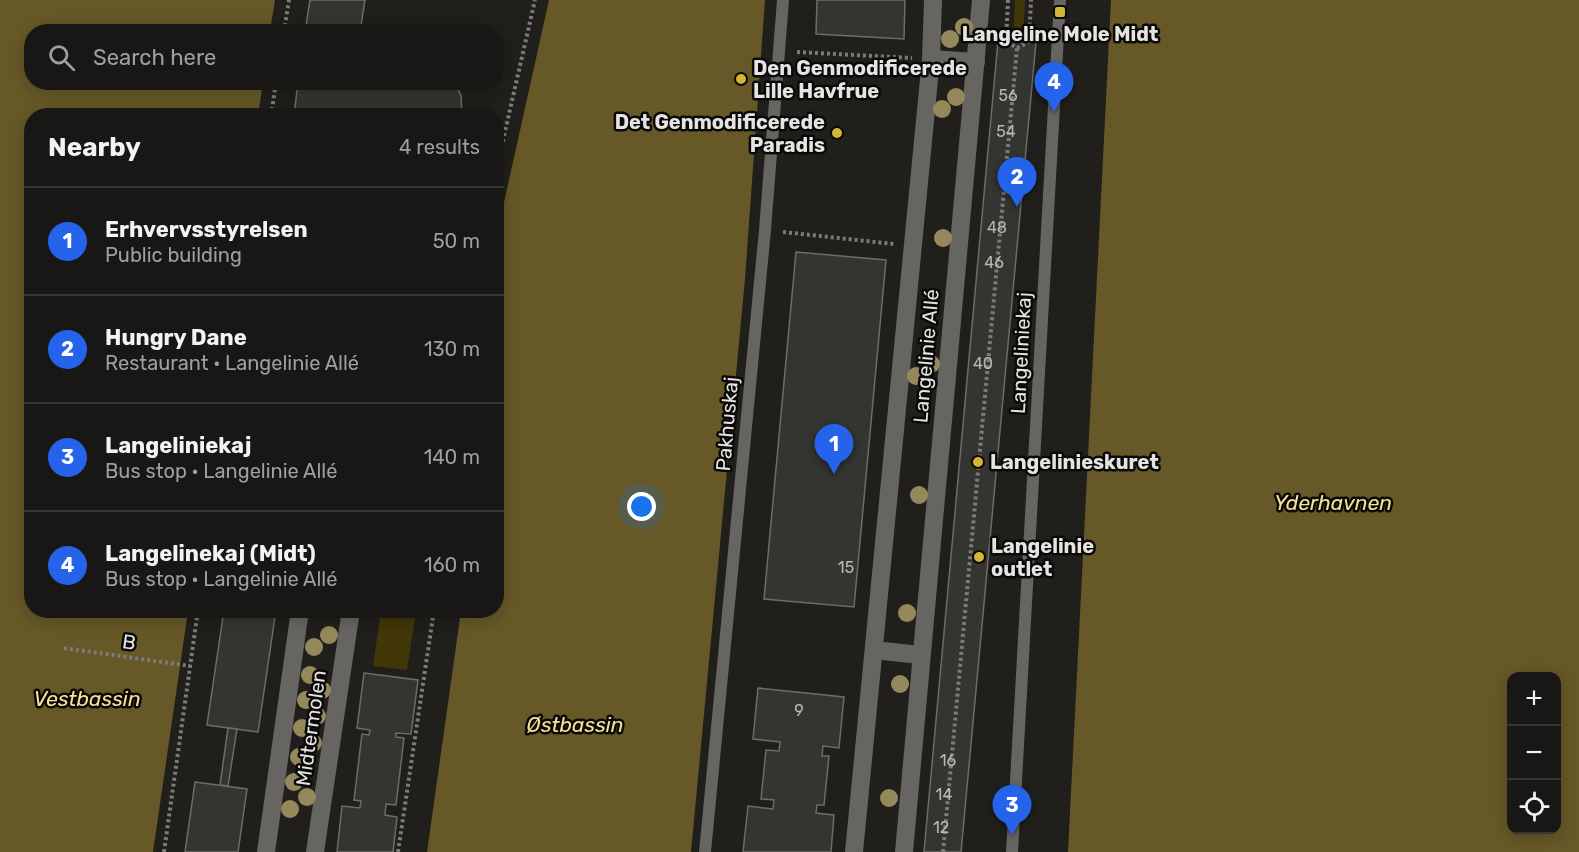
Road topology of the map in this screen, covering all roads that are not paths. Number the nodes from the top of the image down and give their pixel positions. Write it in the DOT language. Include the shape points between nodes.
graph roads {
  1 [pos="783,0"];
  2 [pos="933,0"];
  3 [pos="981,0"];
  4 [pos="1060,0"];
  5 [pos="931,59"];
  6 [pos="976,62"];
  7 [pos="299,618"];
  8 [pos="350,618"];
  9 [pos="874,650"];
  10 [pos="920,655"];
  11 [pos="266,852"];
  12 [pos="315,852"];
  13 [pos="705,852"];
  14 [pos="854,852"];
  15 [pos="904,852"];
  16 [pos="1012,852"];
  1 -- 13 [label="lane, Pakhuskaj" via="765,230"];
  2 -- 5 [label="street, Langelinie Allé"];
  3 -- 6 [label="street, Langelinie Allé"];
  4 -- 16 [label="lane, Langeliniekaj"];
  5 -- 6 [label="street"];
  5 -- 9 [label="street, Langelinie Allé"];
  6 -- 10 [label="street, Langelinie Allé"];
  7 -- 11 [label="street, Midtermolen"];
  8 -- 12 [label="street, Midtermolen"];
  9 -- 10 [label="street"];
  9 -- 14 [label="street, Langelinie Allé"];
  10 -- 15 [label="street, Langelinie Allé"];
}
